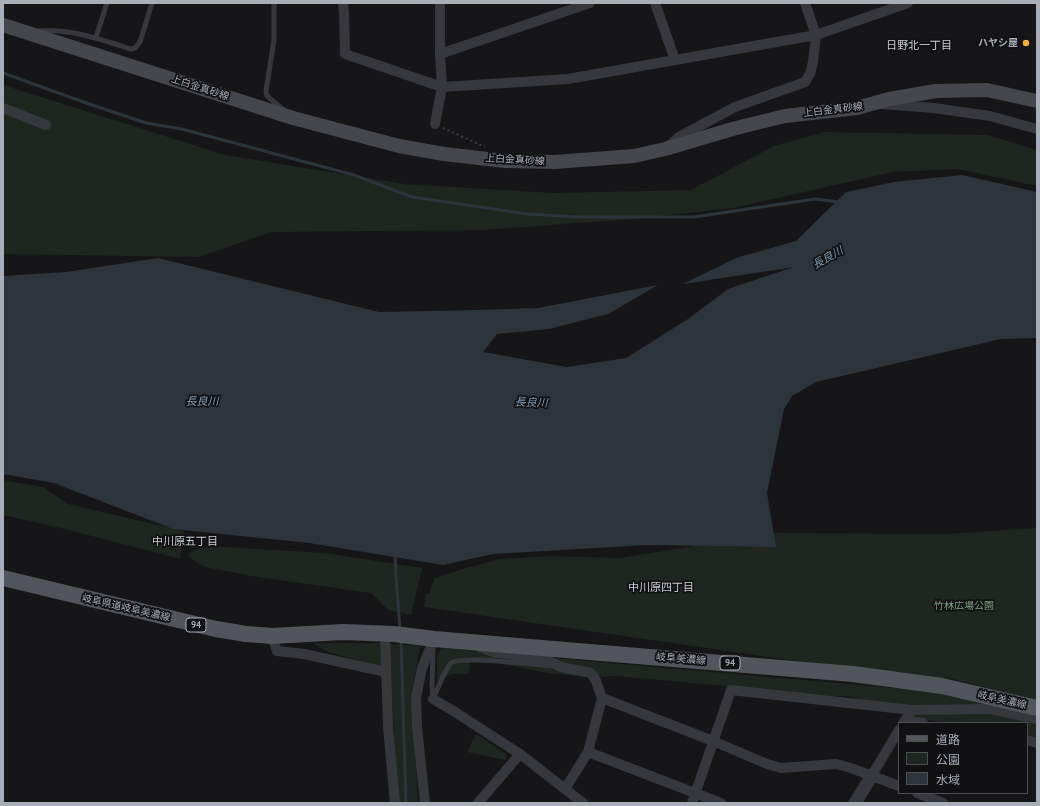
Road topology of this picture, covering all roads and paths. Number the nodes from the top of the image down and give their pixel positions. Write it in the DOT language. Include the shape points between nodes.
graph roads {
  1 [pos="107,3"];
  2 [pos="152,3"];
  3 [pos="274,3"];
  4 [pos="342,3"];
  5 [pos="440,3"];
  6 [pos="590,3"];
  7 [pos="655,3"];
  8 [pos="805,3"];
  9 [pos="908,3"];
  10 [pos="3,25"];
  11 [pos="26,32"];
  12 [pos="816,35"];
  13 [pos="96,37"];
  14 [pos="440,54"];
  15 [pos="675,60"];
  16 [pos="442,87"];
  17 [pos="1037,101"];
  18 [pos="873,104"];
  19 [pos="3,108"];
  20 [pos="293,118"];
  21 [pos="435,124"];
  22 [pos="46,125"];
  23 [pos="1037,128"];
  24 [pos="489,149"];
  25 [pos="666,149"];
  26 [pos="3,578"];
  27 [pos="390,634"];
  28 [pos="272,636"];
  29 [pos="427,638"];
  30 [pos="464,641"];
  31 [pos="561,667"];
  32 [pos="386,672"];
  33 [pos="602,698"];
  34 [pos="433,699"];
  35 [pos="1037,708"];
  36 [pos="912,710"];
  37 [pos="1037,719"];
  38 [pos="904,721"];
  39 [pos="898,732"];
  40 [pos="713,741"];
  41 [pos="588,752"];
  42 [pos="520,754"];
  43 [pos="872,775"];
  44 [pos="898,786"];
  45 [pos="920,794"];
  46 [pos="568,796"];
  47 [pos="694,798"];
  48 [pos="395,803"];
  49 [pos="425,803"];
  50 [pos="478,803"];
  51 [pos="583,803"];
  52 [pos="721,803"];
  53 [pos="855,803"];
  54 [pos="943,803"];
  1 -- 13 [label="lane"];
  2 -- 13 [label="lane" via="140,42 135,48 131,49"];
  3 -- 20 [label="lane" via="274,40 266,91 267,96"];
  4 -- 16 [label="street" via="345,54"];
  5 -- 14 [label="street"];
  6 -- 14 [label="street"];
  7 -- 15 [label="street"];
  8 -- 12 [label="street"];
  9 -- 12 [label="street"];
  10 -- 11 [label="main road, 上白金真砂線"];
  11 -- 13 [label="lane" via="46,30"];
  11 -- 20 [label="main road, 上白金真砂線"];
  12 -- 15 [label="street"];
  12 -- 25 [label="street" via="810,74 805,82 735,107 678,138"];
  14 -- 16 [label="street"];
  15 -- 16 [label="street" via="568,79"];
  16 -- 21 [label="street"];
  17 -- 18 [label="main road, 上白金真砂線" via="987,90 936,90"];
  18 -- 23 [label="street" via="934,108 990,116"];
  18 -- 25 [label="main road, 上白金真砂線" via="785,116"];
  19 -- 22 [label="street"];
  20 -- 25 [label="main road, 上白金真砂線" via="399,146 505,161 555,162 634,156"];
  21 -- 24 [label="path"];
  26 -- 28 [label="main road, 岐阜県道岐阜美濃線 / 94" via="216,630"];
  27 -- 28 [label="main road, 岐阜県道岐阜美濃線 / 94" via="343,632"];
  27 -- 29 [label="main road, 岐阜美濃線 / 94"];
  27 -- 32 [label="street"];
  28 -- 32 [label="street" via="277,651 304,654"];
  29 -- 30 [label="main road, 岐阜美濃線 / 94"];
  29 -- 34 [label="lane"];
  29 -- 49 [label="street" via="416,698"];
  30 -- 31 [label="street" via="493,652 545,659"];
  30 -- 35 [label="main road, 岐阜美濃線 / 94" via="853,674 942,686"];
  31 -- 33 [label="street" via="591,673"];
  31 -- 34 [label="lane" via="478,660 456,661 447,670"];
  32 -- 48 [label="street"];
  33 -- 40 [label="street"];
  33 -- 41 [label="street"];
  34 -- 42 [label="street"];
  36 -- 37 [label="street" via="990,709"];
  36 -- 38 [label="street"];
  36 -- 40 [label="street" via="731,690"];
  39 -- 43 [label="street"];
  40 -- 43 [label="street" via="781,768 836,764"];
  40 -- 47 [label="street"];
  41 -- 46 [label="street"];
  41 -- 47 [label="street"];
  42 -- 46 [label="street"];
  42 -- 50 [label="street"];
  43 -- 44 [label="street"];
  43 -- 53 [label="street"];
  45 -- 54 [label="street"];
  46 -- 51 [label="street"];
  47 -- 52 [label="street"];
}
